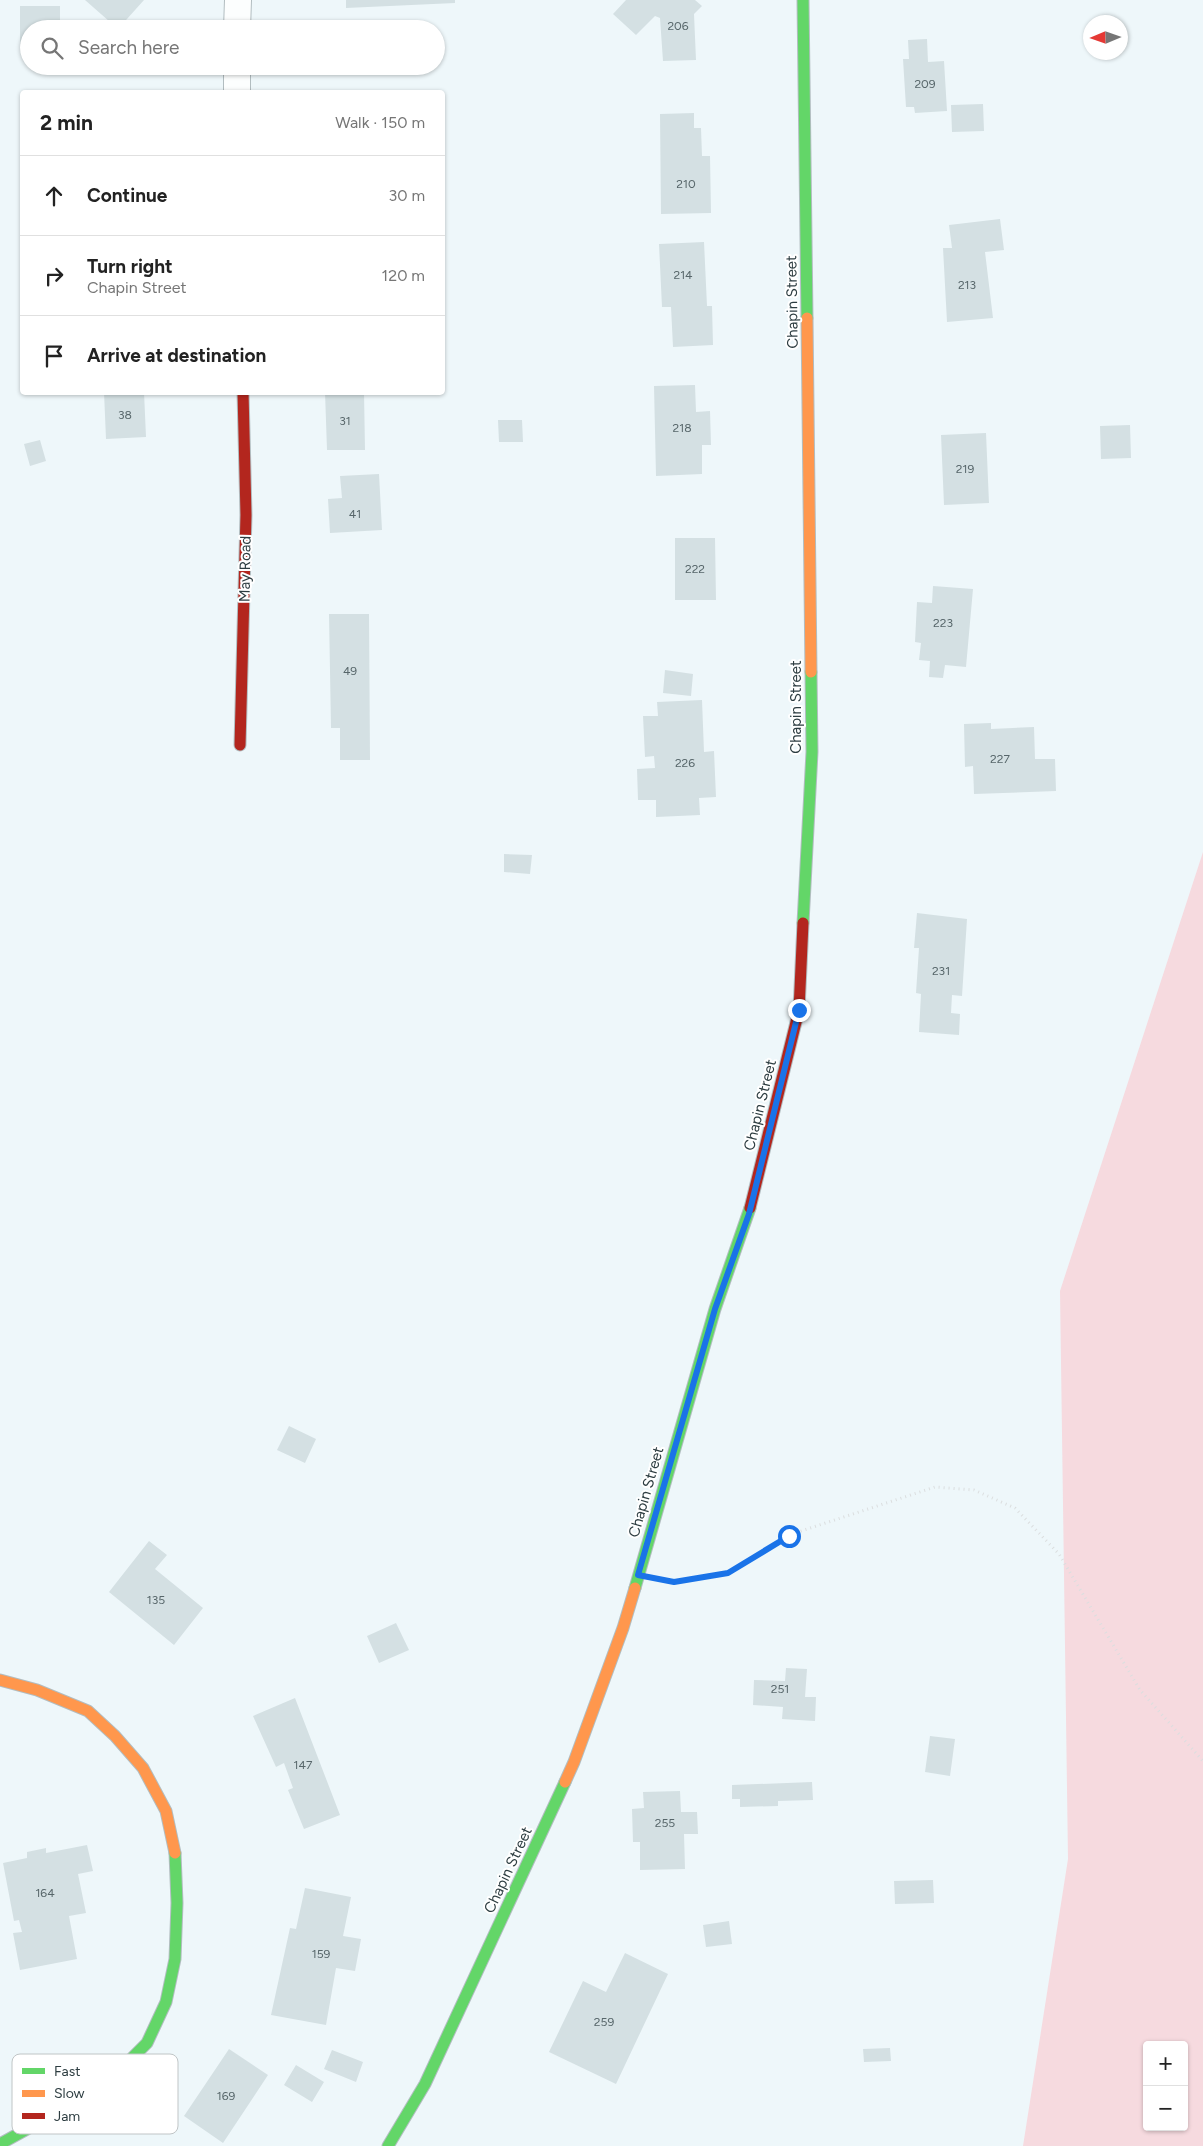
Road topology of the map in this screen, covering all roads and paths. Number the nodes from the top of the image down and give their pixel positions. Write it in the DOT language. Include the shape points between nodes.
graph roads {
  1 [pos="238,0"];
  2 [pos="803,0"];
  3 [pos="237,20"];
  4 [pos="237,75"];
  5 [pos="238,90"];
  6 [pos="243,395"];
  7 [pos="240,745"];
  8 [pos="638,1575"];
  9 [pos="0,1680"];
  10 [pos="1203,1761"];
  11 [pos="136,2054"];
  12 [pos="19,2134"];
  13 [pos="0,2144"];
  14 [pos="388,2146"];
  1 -- 3 [label="street"];
  2 -- 8 [label="main road, Chapin Street" via="812,752 799,1010 749,1214 715,1309"];
  4 -- 5 [label="street"];
  6 -- 7 [label="main road, May Road" via="246,515"];
  8 -- 10 [label="path" via="674,1582 728,1573 789,1536 935,1487 974,1490 1015,1508 1059,1554 1140,1690"];
  8 -- 14 [label="main road, Chapin Street" via="623,1628 574,1762 426,2084"];
  9 -- 11 [label="main road" via="37,1690 88,1711 143,1768 166,1811 176,1856 175,1959 166,2002 147,2043"];
  12 -- 13 [label="main road"];
}
